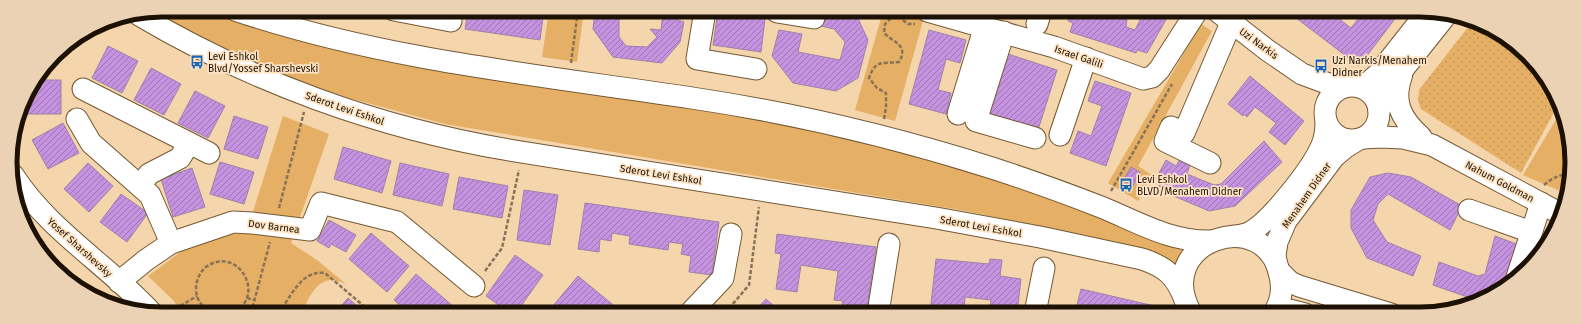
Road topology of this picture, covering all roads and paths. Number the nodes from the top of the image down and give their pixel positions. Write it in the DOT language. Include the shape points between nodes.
graph roads {
  1 [pos="258,17"];
  2 [pos="430,17"];
  3 [pos="577,17"];
  4 [pos="704,17"];
  5 [pos="808,17"];
  6 [pos="894,17"];
  7 [pos="899,17"];
  8 [pos="923,17"];
  9 [pos="929,17"];
  10 [pos="1193,17"];
  11 [pos="1224,17"];
  12 [pos="1423,17"];
  13 [pos="144,18"];
  14 [pos="814,18"];
  15 [pos="1443,19"];
  16 [pos="451,21"];
  17 [pos="995,29"];
  18 [pos="1086,58"];
  19 [pos="1409,61"];
  20 [pos="756,69"];
  21 [pos="1302,74"];
  22 [pos="568,79"];
  23 [pos="1175,79"];
  24 [pos="1353,86"];
  25 [pos="83,89"];
  26 [pos="309,96"];
  27 [pos="1379,112"];
  28 [pos="958,114"];
  29 [pos="1325,116"];
  30 [pos="77,119"];
  31 [pos="881,136"];
  32 [pos="1060,136"];
  33 [pos="1421,137"];
  34 [pos="1035,138"];
  35 [pos="1361,139"];
  36 [pos="189,143"];
  37 [pos="1439,148"];
  38 [pos="523,152"];
  39 [pos="209,153"];
  40 [pos="1210,163"];
  41 [pos="1565,174"];
  42 [pos="18,183"];
  43 [pos="140,186"];
  44 [pos="761,190"];
  45 [pos="1535,200"];
  46 [pos="1102,207"];
  47 [pos="1469,210"];
  48 [pos="1556,211"];
  49 [pos="274,226"];
  50 [pos="1531,232"];
  51 [pos="731,234"];
  52 [pos="1234,236"];
  53 [pos="1211,241"];
  54 [pos="171,243"];
  55 [pos="889,244"];
  56 [pos="1044,268"];
  57 [pos="1278,268"];
  58 [pos="1520,268"];
  59 [pos="119,282"];
  60 [pos="474,286"];
  61 [pos="197,296"];
  62 [pos="247,298"];
  63 [pos="254,300"];
  64 [pos="145,306"];
  65 [pos="178,307"];
  66 [pos="204,307"];
  67 [pos="241,307"];
  68 [pos="252,307"];
  69 [pos="282,307"];
  70 [pos="365,307"];
  71 [pos="696,307"];
  72 [pos="730,307"];
  73 [pos="879,307"];
  74 [pos="1036,307"];
  75 [pos="1188,307"];
  76 [pos="1276,307"];
  77 [pos="1368,307"];
  1 -- 22 [label="street" via="365,46"];
  2 -- 16 [label="street"];
  3 -- 22 [label="path"];
  4 -- 20 [label="street" via="697,59"];
  5 -- 14 [label="street"];
  6 -- 31 [label="path" via="885,24 884,33 899,42 902,57 899,62 878,64 873,68 869,78 877,88 886,93"];
  7 -- 8 [label="path" via="908,24 914,24"];
  9 -- 17 [label="street, Israel Galili"];
  10 -- 18 [label="street, Israel Galili" via="1159,70 1149,78 1136,78"];
  11 -- 21 [label="street, Uzi Narkis"];
  11 -- 40 [label="street" via="1184,134 1171,127 1165,141"];
  12 -- 24 [label="street" via="1379,73 1369,82"];
  13 -- 26 [label="street, Sderot Levi Eshkol" via="207,52"];
  15 -- 19 [label="street"];
  17 -- 18 [label="street, Israel Galili"];
  17 -- 28 [label="street"];
  17 -- 34 [label="street" via="976,121"];
  18 -- 32 [label="street"];
  19 -- 27 [label="street" via="1387,90"];
  19 -- 33 [label="street" via="1400,80 1399,107 1406,121"];
  21 -- 24 [label="street, Uzi Narkis" via="1329,84"];
  21 -- 29 [label="street, Uzi Narkis" via="1318,95"];
  22 -- 31 [label="street" via="801,117"];
  23 -- 46 [label="path"];
  24 -- 27 [label="street" via="1372,94"];
  24 -- 29 [label="street" via="1340,88 1333,93 1326,103"];
  25 -- 36 [label="street"];
  26 -- 38 [label="street, Sderot Levi Eshkol" via="408,128 479,145"];
  26 -- 49 [label="path"];
  27 -- 33 [label="street, Nahum Goldman" via="1396,125"];
  27 -- 35 [label="street" via="1375,126"];
  29 -- 35 [label="street" via="1332,132 1338,137"];
  29 -- 52 [label="street, Menahem Didner" via="1324,139 1319,152 1282,203 1254,230"];
  30 -- 43 [label="street" via="90,143"];
  31 -- 46 [label="street" via="1015,175"];
  33 -- 37 [label="street, Nahum Goldman"];
  35 -- 37 [label="street, Nahum Goldman" via="1403,138"];
  35 -- 57 [label="street, Menahem Didner" via="1334,157 1286,221 1277,242 1275,256"];
  36 -- 39 [label="street"];
  36 -- 43 [label="street" via="180,158 148,174"];
  37 -- 45 [label="street, Nahum Goldman"];
  38 -- 44 [label="street, Sderot Levi Eshkol"];
  38 -- 60 [label="path" via="502,248"];
  41 -- 45 [label="path" via="1550,180"];
  42 -- 59 [label="street, Yosef Sharshevsky" via="53,223"];
  43 -- 54 [label="street" via="150,195"];
  44 -- 72 [label="path" via="749,285"];
  44 -- 75 [label="street, Sderot Levi Eshkol" via="956,221 1142,259 1169,273 1178,284"];
  45 -- 48 [label="street, Nahum Goldman"];
  45 -- 50 [label="street"];
  46 -- 53 [label="street" via="1168,236 1191,241"];
  47 -- 50 [label="street"];
  49 -- 54 [label="street, Dov Barnea" via="233,222"];
  49 -- 60 [label="street, Dov Barnea" via="310,230 321,204 396,222"];
  49 -- 63 [label="path"];
  50 -- 58 [label="street"];
  51 -- 71 [label="street" via="723,278"];
  52 -- 53 [label="street, Menahem Didner"];
  52 -- 57 [label="street" via="1257,243 1268,252"];
  53 -- 75 [label="street" via="1198,250 1186,268 1183,284"];
  54 -- 59 [label="street, Dov Barnea"];
  55 -- 73 [label="street"];
  56 -- 74 [label="street"];
  57 -- 76 [label="street, Menahem Didner" via="1282,288"];
  57 -- 77 [label="street" via="1290,282 1299,286"];
  59 -- 64 [label="street, Yosef Sharshevsky"];
  61 -- 62 [label="path" via="196,283 201,272 211,264 223,262 235,265 244,274 248,285"];
  61 -- 65 [label="path"];
  61 -- 66 [label="path"];
  62 -- 63 [label="path"];
  62 -- 67 [label="path"];
  63 -- 68 [label="path"];
  69 -- 70 [label="path" via="306,277 320,272 325,273"];
}
